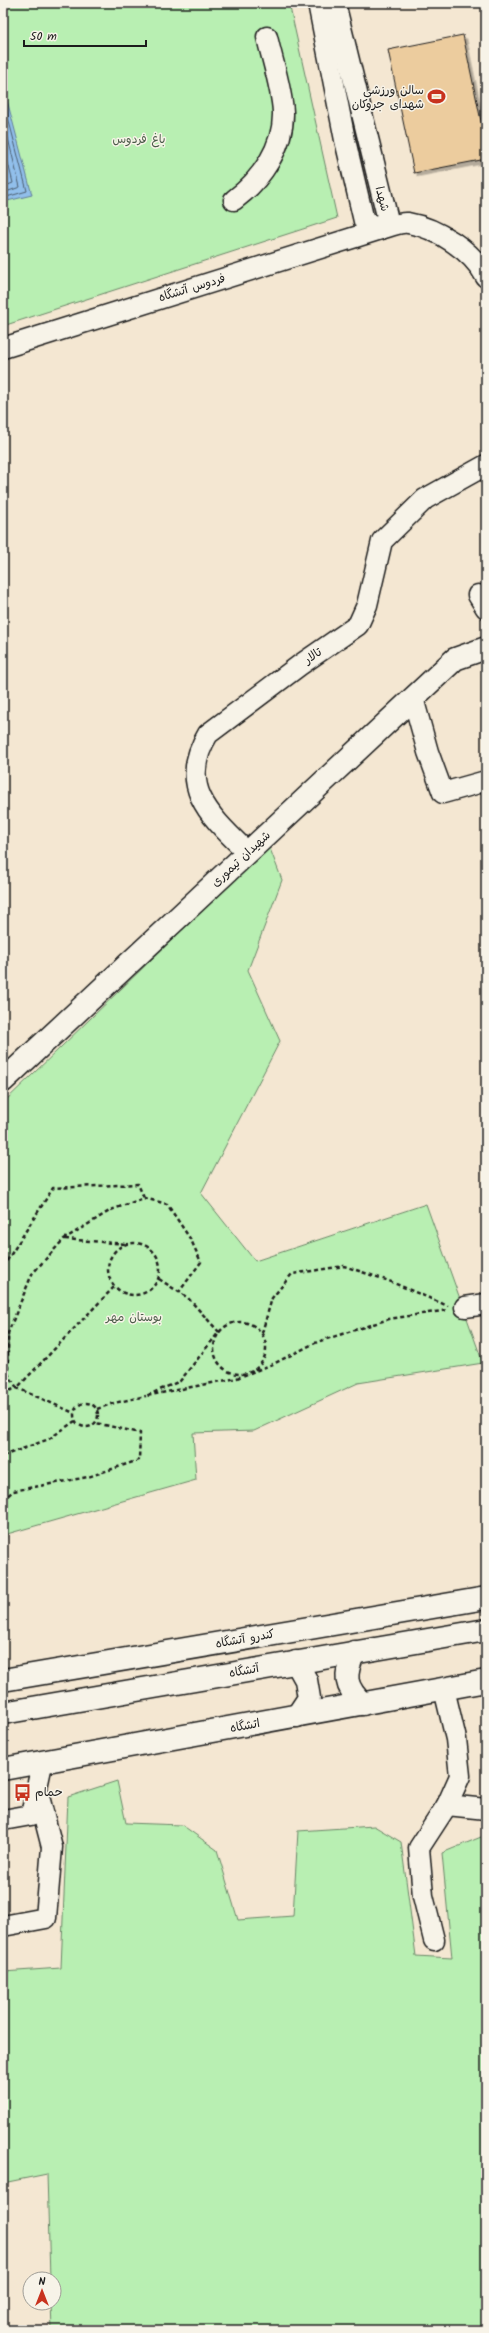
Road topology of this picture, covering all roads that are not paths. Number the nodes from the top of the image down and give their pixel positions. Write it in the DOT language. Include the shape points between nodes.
graph roads {
  1 [pos="318,3"];
  2 [pos="335,3"];
  3 [pos="267,37"];
  4 [pos="234,200"];
  5 [pos="381,229"];
  6 [pos="486,277"];
  7 [pos="3,348"];
  8 [pos="486,465"];
  9 [pos="486,648"];
  10 [pos="412,698"];
  11 [pos="486,781"];
  12 [pos="248,853"];
  13 [pos="3,1081"];
  14 [pos="486,1304"];
  15 [pos="464,1308"];
  16 [pos="486,1598"];
  17 [pos="486,1630"];
  18 [pos="354,1652"];
  19 [pos="296,1662"];
  20 [pos="11,1679"];
  21 [pos="486,1681"];
  22 [pos="444,1689"];
  23 [pos="116,1692"];
  24 [pos="362,1704"];
  25 [pos="3,1713"];
  26 [pos="297,1716"];
  27 [pos="42,1764"];
  28 [pos="3,1769"];
  29 [pos="37,1789"];
  30 [pos="447,1805"];
  31 [pos="486,1809"];
  32 [pos="3,1820"];
  33 [pos="3,1926"];
  34 [pos="434,1940"];
  1 -- 5 [label="street, شهدا" via="364,222"];
  2 -- 5 [label="street, شهدا" via="387,216"];
  3 -- 4 [label="street" via="283,112 280,134 274,154 249,189"];
  5 -- 6 [label="street, فردوس آتشگاه" via="407,223 442,236 466,251"];
  5 -- 7 [label="street, فردوس آتشگاه"];
  8 -- 12 [label="street, تالار" via="425,498 382,541 367,605 358,625 208,734 199,749 196,763 195,776 199,797 208,813"];
  9 -- 10 [label="main road, شهیدان تیموری" via="455,659"];
  10 -- 11 [label="street" via="443,793"];
  10 -- 12 [label="main road, شهیدان تیموری"];
  12 -- 13 [label="main road, شهیدان تیموری"];
  14 -- 15 [label="street"];
  16 -- 20 [label="main road, کندرو آتشگاه"];
  17 -- 18 [label="main road, آتشگاه"];
  18 -- 19 [label="main road, آتشگاه"];
  18 -- 24 [label="main road" via="348,1667 347,1682 352,1694"];
  19 -- 23 [label="main road, آتشگاه"];
  19 -- 26 [label="main road" via="306,1680 309,1698"];
  20 -- 23 [label="main road"];
  21 -- 22 [label="main road, اتشگاه"];
  22 -- 24 [label="main road, اتشگاه"];
  22 -- 30 [label="street" via="456,1739 460,1776"];
  23 -- 25 [label="main road, آتشگاه"];
  24 -- 26 [label="main road, اتشگاه"];
  26 -- 27 [label="main road, اتشگاه"];
  27 -- 28 [label="main road, اتشگاه"];
  27 -- 29 [label="street"];
  29 -- 32 [label="street" via="31,1815"];
  29 -- 33 [label="street" via="52,1847 46,1918"];
  30 -- 31 [label="street"];
  30 -- 34 [label="street" via="419,1848 423,1896"];
}
